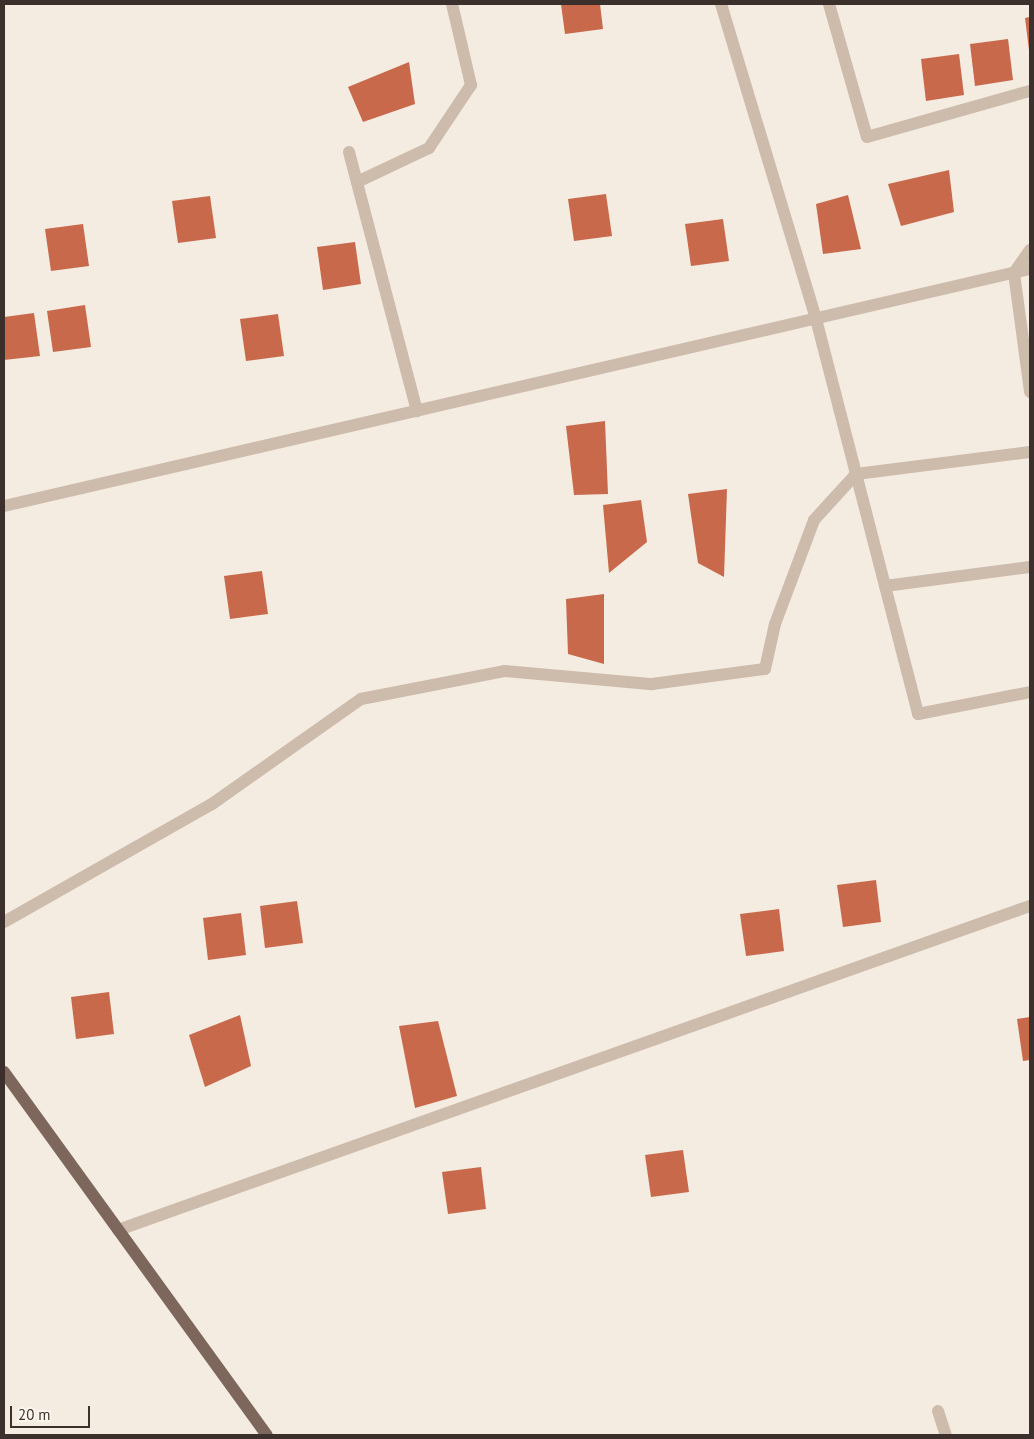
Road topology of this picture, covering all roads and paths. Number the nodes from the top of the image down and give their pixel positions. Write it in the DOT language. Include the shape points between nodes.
graph roads {
  1 [pos="452,4"];
  2 [pos="721,4"];
  3 [pos="829,4"];
  4 [pos="1030,91"];
  5 [pos="349,152"];
  6 [pos="356,182"];
  7 [pos="1030,250"];
  8 [pos="1030,269"];
  9 [pos="1014,272"];
  10 [pos="816,319"];
  11 [pos="1030,392"];
  12 [pos="417,411"];
  13 [pos="1030,452"];
  14 [pos="856,474"];
  15 [pos="4,506"];
  16 [pos="1030,567"];
  17 [pos="885,586"];
  18 [pos="1030,692"];
  19 [pos="1030,906"];
  20 [pos="4,922"];
  21 [pos="4,1072"];
  22 [pos="118,1230"];
  23 [pos="938,1411"];
  24 [pos="267,1435"];
  25 [pos="946,1435"];
  1 -- 6 [label="street" via="471,85 429,148"];
  2 -- 10 [label="street"];
  3 -- 4 [label="street" via="867,137"];
  5 -- 6 [label="street"];
  6 -- 12 [label="street"];
  7 -- 9 [label="street"];
  8 -- 9 [label="street"];
  9 -- 10 [label="street"];
  9 -- 11 [label="street"];
  10 -- 12 [label="street"];
  10 -- 14 [label="street"];
  12 -- 15 [label="street"];
  13 -- 14 [label="street"];
  14 -- 17 [label="street"];
  14 -- 20 [label="street" via="814,520 775,624 765,669 652,684 505,671 361,699 212,804"];
  16 -- 17 [label="street"];
  17 -- 18 [label="street" via="918,714"];
  19 -- 22 [label="street"];
  21 -- 22 [label="main road"];
  22 -- 24 [label="main road"];
  23 -- 25 [label="street"];
}
